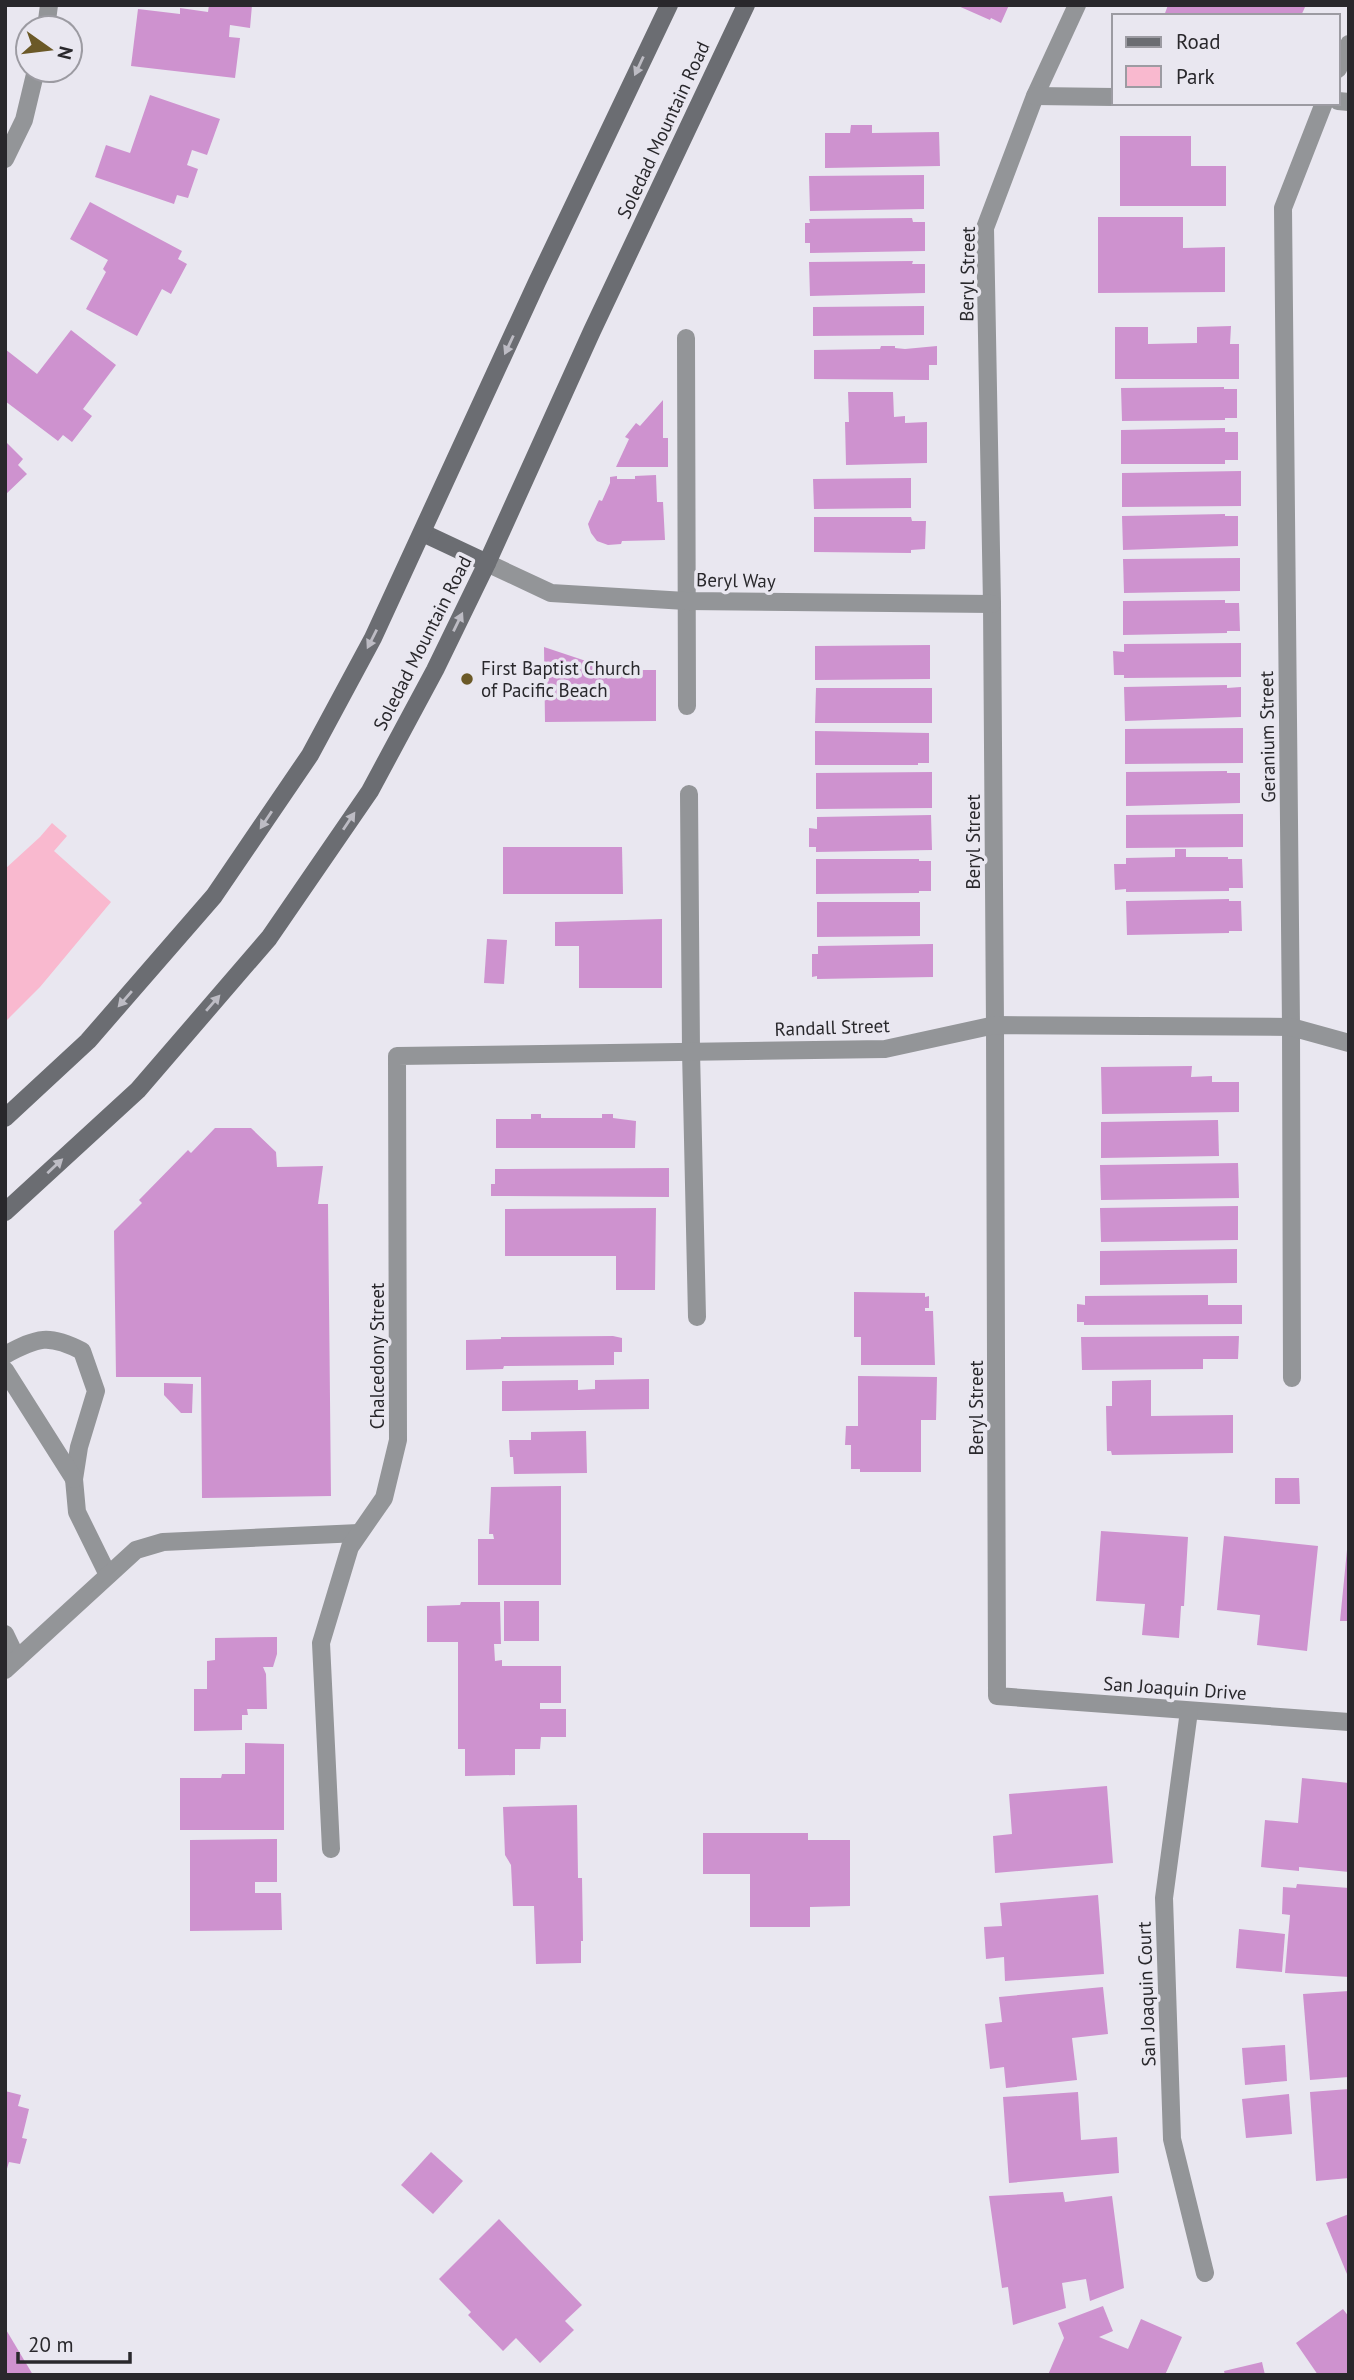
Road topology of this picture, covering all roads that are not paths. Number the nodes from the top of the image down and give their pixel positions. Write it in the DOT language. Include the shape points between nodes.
graph roads {
  1 [pos="669,5"];
  2 [pos="746,5"];
  3 [pos="1077,5"];
  4 [pos="1349,44"];
  5 [pos="1340,64"];
  6 [pos="32,84"];
  7 [pos="1035,96"];
  8 [pos="1112,97"];
  9 [pos="1323,105"];
  10 [pos="5,159"];
  11 [pos="686,338"];
  12 [pos="423,533"];
  13 [pos="486,563"];
  14 [pos="686,601"];
  15 [pos="992,604"];
  16 [pos="687,706"];
  17 [pos="689,794"];
  18 [pos="995,1025"];
  19 [pos="1291,1027"];
  20 [pos="1349,1043"];
  21 [pos="691,1051"];
  22 [pos="397,1056"];
  23 [pos="5,1118"];
  24 [pos="5,1213"];
  25 [pos="697,1317"];
  26 [pos="5,1355"];
  27 [pos="5,1370"];
  28 [pos="1292,1378"];
  29 [pos="74,1479"];
  30 [pos="359,1533"];
  31 [pos="108,1575"];
  32 [pos="5,1634"];
  33 [pos="11,1664"];
  34 [pos="997,1696"];
  35 [pos="1188,1711"];
  36 [pos="1349,1722"];
  37 [pos="331,1849"];
  38 [pos="1205,2273"];
  1 -- 12 [label="main road, one-way"];
  2 -- 13 [label="main road, Soledad Mountain Road"];
  3 -- 7 [label="street, Beryl Street"];
  4 -- 5 [label="street"];
  6 -- 10 [label="street" via="23,120"];
  7 -- 8 [label="street"];
  7 -- 15 [label="street, Beryl Street" via="985,228"];
  9 -- 19 [label="street, Geranium Street" via="1283,208"];
  11 -- 14 [label="street"];
  12 -- 13 [label="main road"];
  12 -- 23 [label="main road, one-way" via="310,755 214,896 88,1041"];
  13 -- 14 [label="street, Beryl Way" via="551,593"];
  24 -- 13 [label="main road, Soledad Mountain Road, one-way" via="138,1090 269,938 370,791"];
  14 -- 15 [label="street, Beryl Way"];
  14 -- 16 [label="street"];
  15 -- 18 [label="street, Beryl Street"];
  17 -- 21 [label="street"];
  18 -- 19 [label="street, Randall Street"];
  18 -- 21 [label="street, Randall Street" via="885,1049"];
  18 -- 34 [label="street, Beryl Street"];
  19 -- 20 [label="street, Randall Street"];
  19 -- 28 [label="street, Geranium Street"];
  21 -- 22 [label="street, Randall Street"];
  21 -- 25 [label="street"];
  22 -- 30 [label="street, Chalcedony Street" via="398,1440 384,1498"];
  26 -- 29 [label="street" via="29,1342 59,1340 82,1351 96,1391"];
  27 -- 29 [label="street"];
  29 -- 31 [label="street" via="77,1512"];
  30 -- 31 [label="street" via="163,1542 136,1550"];
  30 -- 37 [label="street, Chalcedony Street" via="350,1547 321,1643"];
  31 -- 33 [label="street"];
  32 -- 33 [label="street"];
  34 -- 35 [label="street, San Joaquin Drive"];
  35 -- 36 [label="street, San Joaquin Drive"];
  35 -- 38 [label="street, San Joaquin Court" via="1164,1911 1172,2138"];
}
